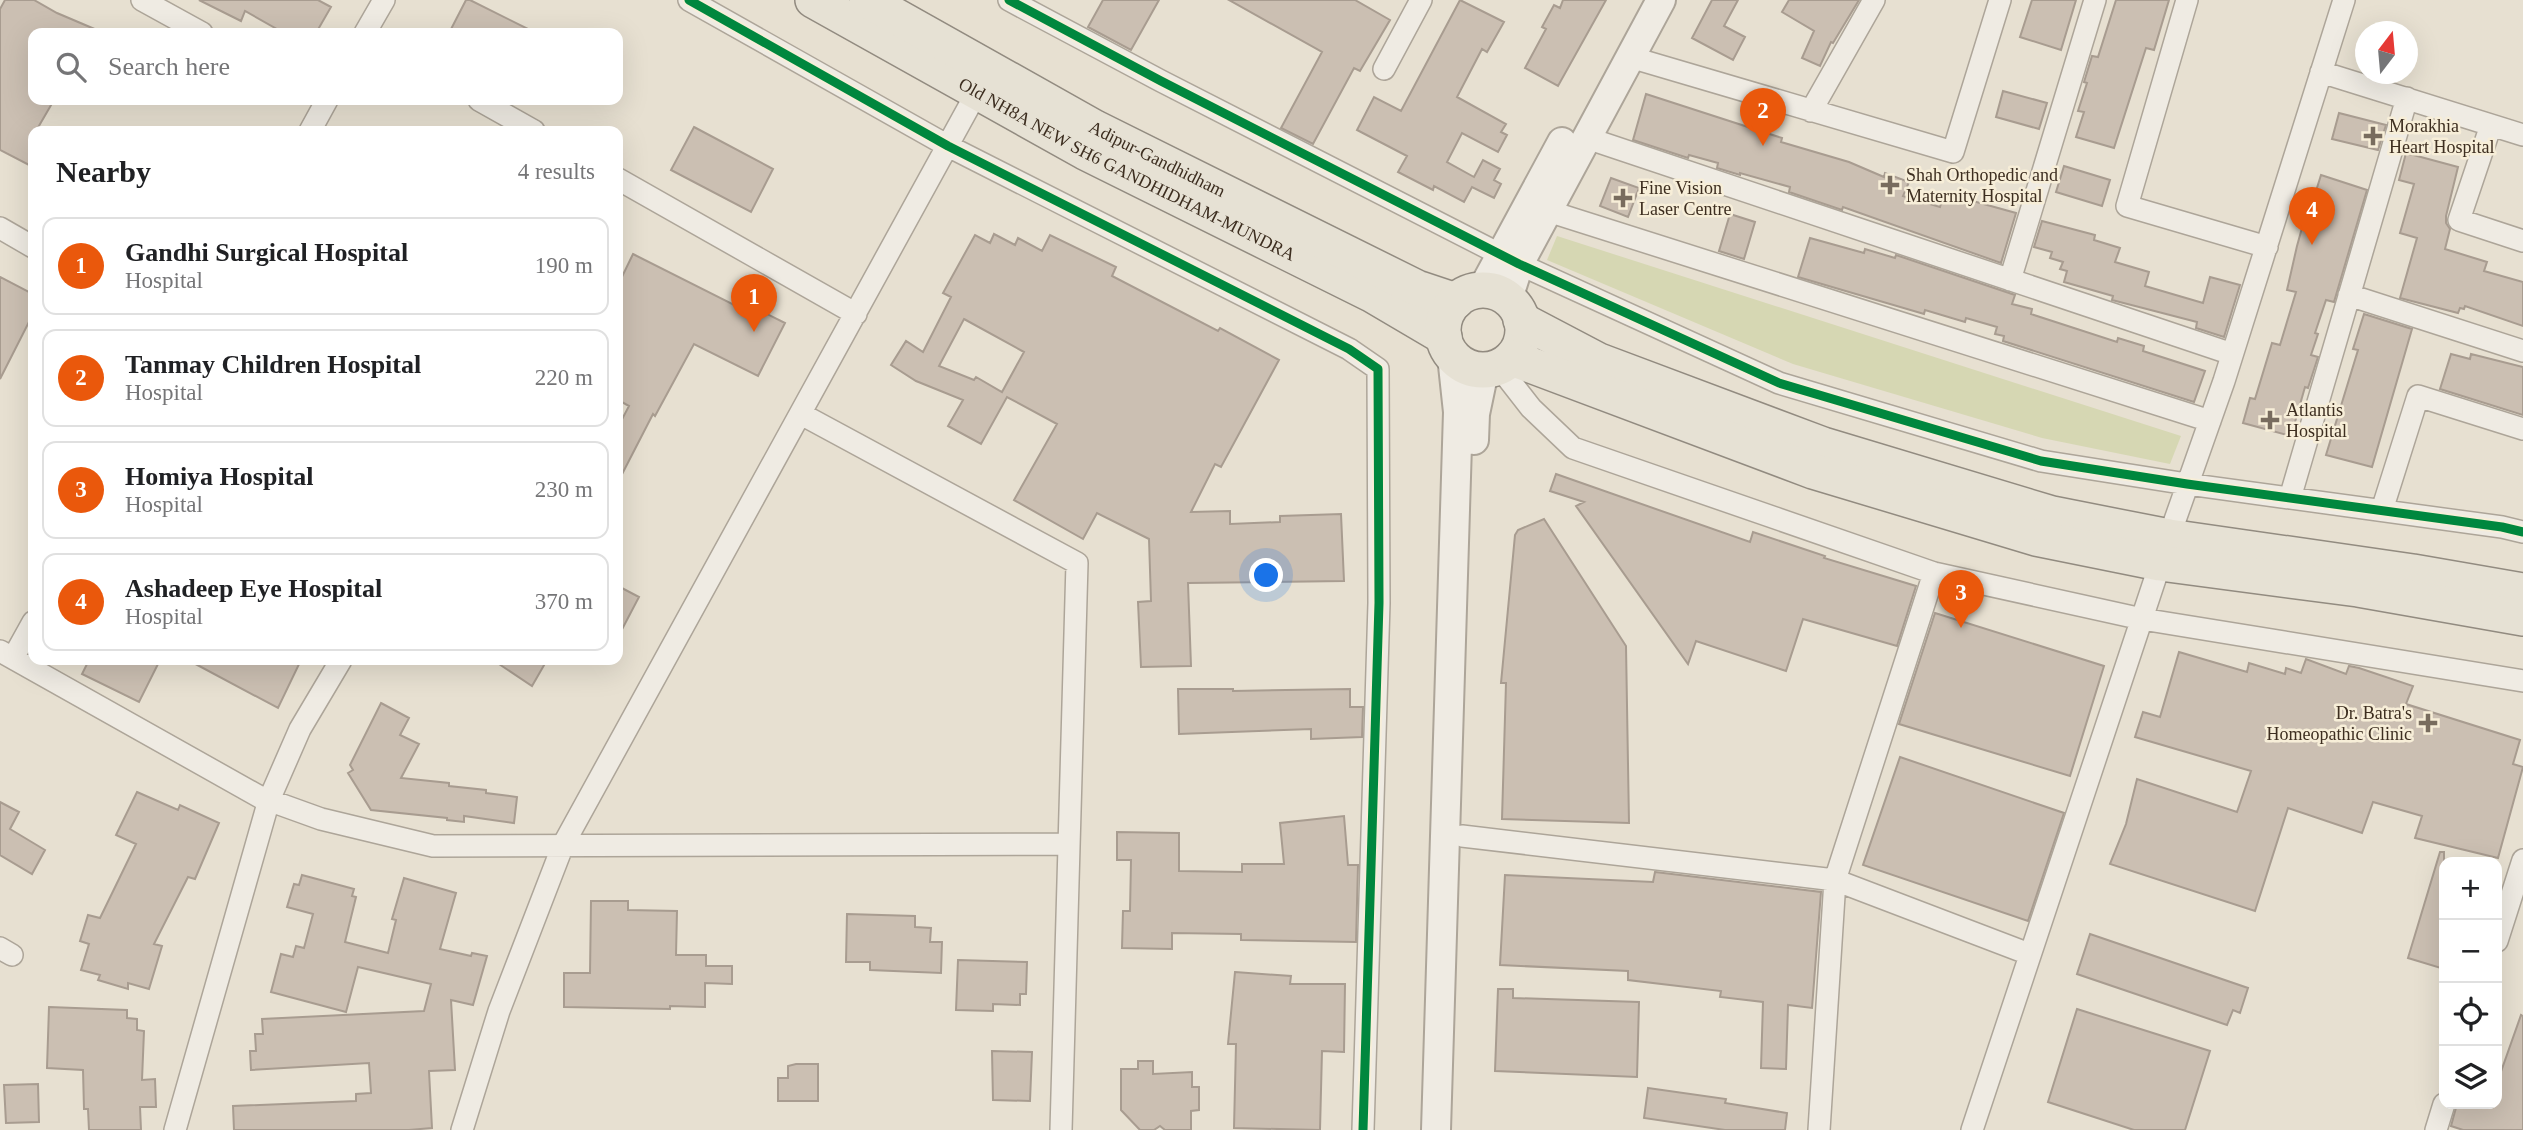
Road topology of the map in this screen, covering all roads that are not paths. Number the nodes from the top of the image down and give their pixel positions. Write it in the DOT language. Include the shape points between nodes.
graph roads {
  1 [pos="142,0"];
  2 [pos="384,0"];
  3 [pos="689,0"];
  4 [pos="813,0"];
  5 [pos="867,0"];
  6 [pos="1009,0"];
  7 [pos="1640,0"];
  8 [pos="1661,0"];
  9 [pos="1874,0"];
  10 [pos="2000,0"];
  11 [pos="2095,0"];
  12 [pos="2187,0"];
  13 [pos="2344,0"];
  14 [pos="1419,1"];
  15 [pos="193,28"];
  16 [pos="368,28"];
  17 [pos="1630,57"];
  18 [pos="1384,69"];
  19 [pos="2321,72"];
  20 [pos="977,92"];
  21 [pos="2407,99"];
  22 [pos="323,105"];
  23 [pos="488,105"];
  24 [pos="1811,111"];
  25 [pos="2491,125"];
  26 [pos="312,126"];
  27 [pos="525,126"];
  28 [pos="2523,135"];
  29 [pos="1587,138"];
  30 [pos="948,146"];
  31 [pos="623,182"];
  32 [pos="1548,211"];
  33 [pos="0,228"];
  34 [pos="2523,241"];
  35 [pos="28,244"];
  36 [pos="2266,247"];
  37 [pos="1510,259"];
  38 [pos="2010,280"];
  39 [pos="2349,295"];
  40 [pos="1491,303"];
  41 [pos="856,314"];
  42 [pos="1448,347"];
  43 [pos="2523,351"];
  44 [pos="2232,354"];
  45 [pos="1498,365"];
  46 [pos="801,414"];
  47 [pos="2210,421"];
  48 [pos="2523,429"];
  49 [pos="2188,484"];
  50 [pos="2290,498"];
  51 [pos="2382,510"];
  52 [pos="2523,532"];
  53 [pos="2165,550"];
  54 [pos="1934,573"];
  55 [pos="2523,591"];
  56 [pos="2523,618"];
  57 [pos="2142,619"];
  58 [pos="28,628"];
  59 [pos="6,655"];
  60 [pos="338,665"];
  61 [pos="2523,681"];
  62 [pos="269,800"];
  63 [pos="1462,836"];
  64 [pos="1068,844"];
  65 [pos="563,845"];
  66 [pos="2523,860"];
  67 [pos="1835,880"];
  68 [pos="2502,925"];
  69 [pos="2029,954"];
  70 [pos="2442,1109"];
  71 [pos="175,1130"];
  72 [pos="463,1130"];
  73 [pos="1061,1130"];
  74 [pos="1363,1130"];
  75 [pos="1436,1130"];
  76 [pos="1453,1130"];
  77 [pos="1819,1130"];
  78 [pos="1972,1130"];
  79 [pos="2436,1130"];
  1 -- 15 [label="street"];
  2 -- 16 [label="street"];
  3 -- 30 [label="street"];
  4 -- 20 [label="main road, Old NH8A NEW SH6 GANDHIDHAM-MUNDRA"];
  5 -- 40 [label="main road, Adipur-Gandhidham" via="1095,128 1418,288"];
  6 -- 37 [label="street"];
  7 -- 37 [label="street"];
  8 -- 17 [label="street"];
  9 -- 24 [label="street"];
  10 -- 24 [label="street" via="1953,152"];
  11 -- 38 [label="street"];
  12 -- 36 [label="street" via="2127,206"];
  13 -- 19 [label="street"];
  14 -- 18 [label="street"];
  17 -- 24 [label="street"];
  17 -- 29 [label="street"];
  19 -- 21 [label="street"];
  19 -- 36 [label="street"];
  20 -- 30 [label="street"];
  20 -- 42 [label="main road, Old NH8A NEW SH6 GANDHIDHAM-MUNDRA" via="1085,152 1371,294"];
  21 -- 25 [label="street"];
  21 -- 39 [label="street"];
  22 -- 26 [label="street"];
  23 -- 27 [label="street"];
  25 -- 28 [label="street"];
  25 -- 34 [label="street" via="2459,220"];
  29 -- 32 [label="street"];
  29 -- 38 [label="street"];
  30 -- 41 [label="street"];
  30 -- 74 [label="street" via="1349,349 1378,369 1379,603"];
  31 -- 41 [label="street"];
  32 -- 37 [label="street"];
  32 -- 47 [label="street"];
  33 -- 35 [label="street"];
  36 -- 44 [label="street"];
  37 -- 40 [label="street"];
  37 -- 49 [label="street" via="1779,383 2041,461"];
  38 -- 44 [label="street"];
  39 -- 43 [label="street"];
  39 -- 50 [label="street"];
  40 -- 42 [label="main road" via="1446,315 1443,329"];
  40 -- 45 [label="main road" via="1523,332 1520,346"];
  40 -- 53 [label="main road, Adipur-Gandhidham" via="1599,361 1823,444"];
  41 -- 46 [label="street"];
  42 -- 45 [label="main road" via="1468,368"];
  42 -- 75 [label="street" via="1458,412"];
  44 -- 47 [label="street"];
  45 -- 53 [label="main road" via="1813,471 2036,538"];
  45 -- 54 [label="street" via="1531,408 1573,448"];
  45 -- 63 [label="street" via="1475,414"];
  46 -- 64 [label="street" via="1077,563"];
  46 -- 65 [label="street"];
  47 -- 49 [label="street"];
  48 -- 51 [label="street" via="2418,396"];
  49 -- 50 [label="street"];
  49 -- 53 [label="street"];
  50 -- 51 [label="street"];
  51 -- 52 [label="street"];
  53 -- 55 [label="main road" via="2413,572"];
  53 -- 56 [label="main road"];
  53 -- 57 [label="street"];
  54 -- 57 [label="street"];
  54 -- 67 [label="street"];
  57 -- 61 [label="street"];
  57 -- 69 [label="street"];
  58 -- 59 [label="street"];
  59 -- 62 [label="street"];
  60 -- 62 [label="street" via="300,729"];
  62 -- 65 [label="street" via="321,819 433,846"];
  62 -- 71 [label="street"];
  63 -- 67 [label="street"];
  63 -- 76 [label="street"];
  64 -- 65 [label="street"];
  64 -- 73 [label="street"];
  65 -- 72 [label="street" via="499,1012"];
  66 -- 68 [label="street"];
  67 -- 69 [label="street"];
  67 -- 77 [label="street"];
  69 -- 78 [label="street"];
  70 -- 79 [label="street"];
}
